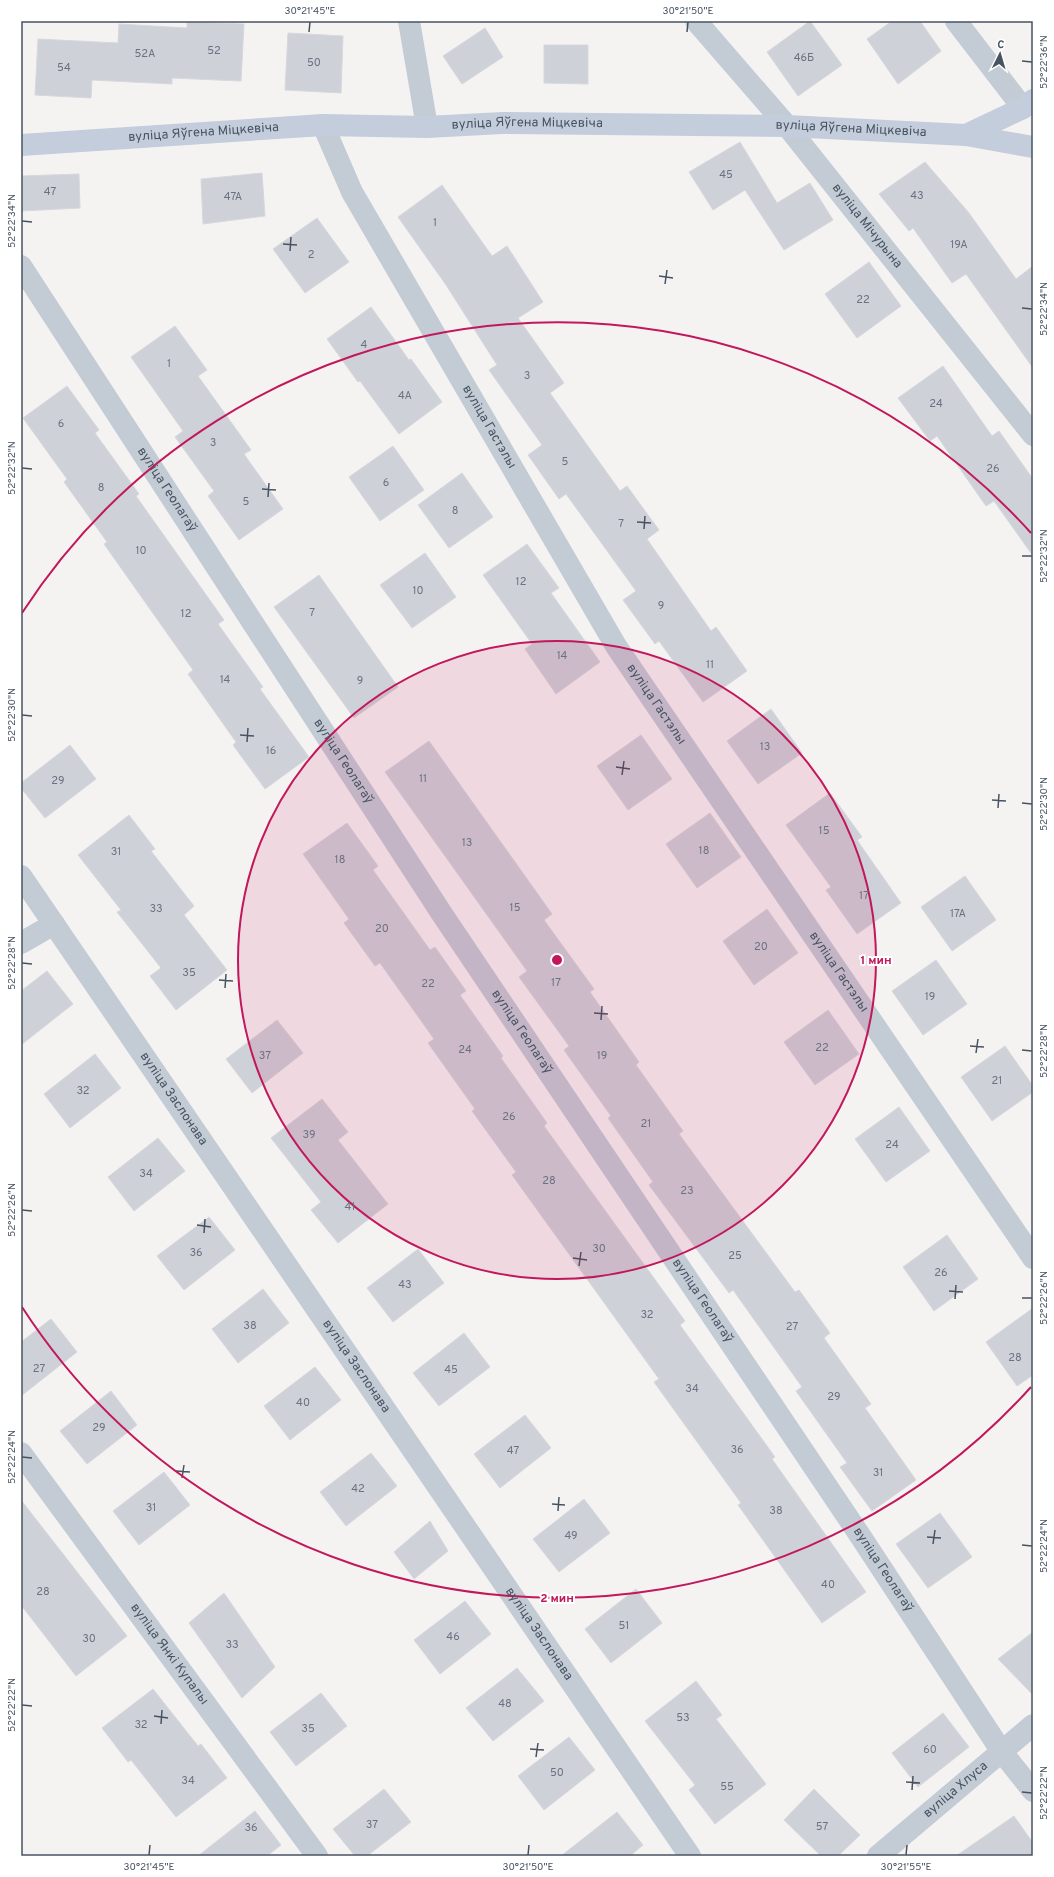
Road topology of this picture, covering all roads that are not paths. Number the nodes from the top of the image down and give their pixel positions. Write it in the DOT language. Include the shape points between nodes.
graph roads {
  1 [pos="409,21"];
  2 [pos="696,21"];
  3 [pos="956,21"];
  4 [pos="1028,104"];
  5 [pos="323,125"];
  6 [pos="787,126"];
  7 [pos="427,127"];
  8 [pos="966,135"];
  9 [pos="21,145"];
  10 [pos="1033,147"];
  11 [pos="21,266"];
  12 [pos="1033,435"];
  13 [pos="21,876"];
  14 [pos="54,924"];
  15 [pos="21,944"];
  16 [pos="1033,1258"];
  17 [pos="21,1453"];
  18 [pos="1033,1725"];
  19 [pos="1002,1752"];
  20 [pos="1033,1791"];
  21 [pos="317,1856"];
  22 [pos="690,1856"];
  23 [pos="878,1856"];
  1 -- 7 [label="street"];
  2 -- 6 [label="street, вуліца Мічурына"];
  3 -- 4 [label="street"];
  4 -- 8 [label="street"];
  5 -- 7 [label="street, вуліца Яўгена Міцкевіча"];
  5 -- 9 [label="street, вуліца Яўгена Міцкевіча"];
  5 -- 16 [label="street, вуліца Гастэлы" via="352,192 616,646"];
  6 -- 7 [label="street, вуліца Яўгена Міцкевіча" via="502,123"];
  6 -- 8 [label="street, вуліца Яўгена Міцкевіча"];
  6 -- 12 [label="street, вуліца Мічурына"];
  8 -- 10 [label="street, вуліца Яўгена Міцкевіча"];
  11 -- 19 [label="street, вуліца Геолагаў" via="442,914"];
  13 -- 14 [label="street, вуліца Заслонава"];
  14 -- 15 [label="street"];
  14 -- 22 [label="street, вуліца Заслонава"];
  17 -- 21 [label="street, вуліца Янкі Купалы"];
  18 -- 19 [label="street, вуліца Хлуса"];
  19 -- 20 [label="street, вуліца Геолагаў"];
  19 -- 23 [label="street, вуліца Хлуса"];
}
